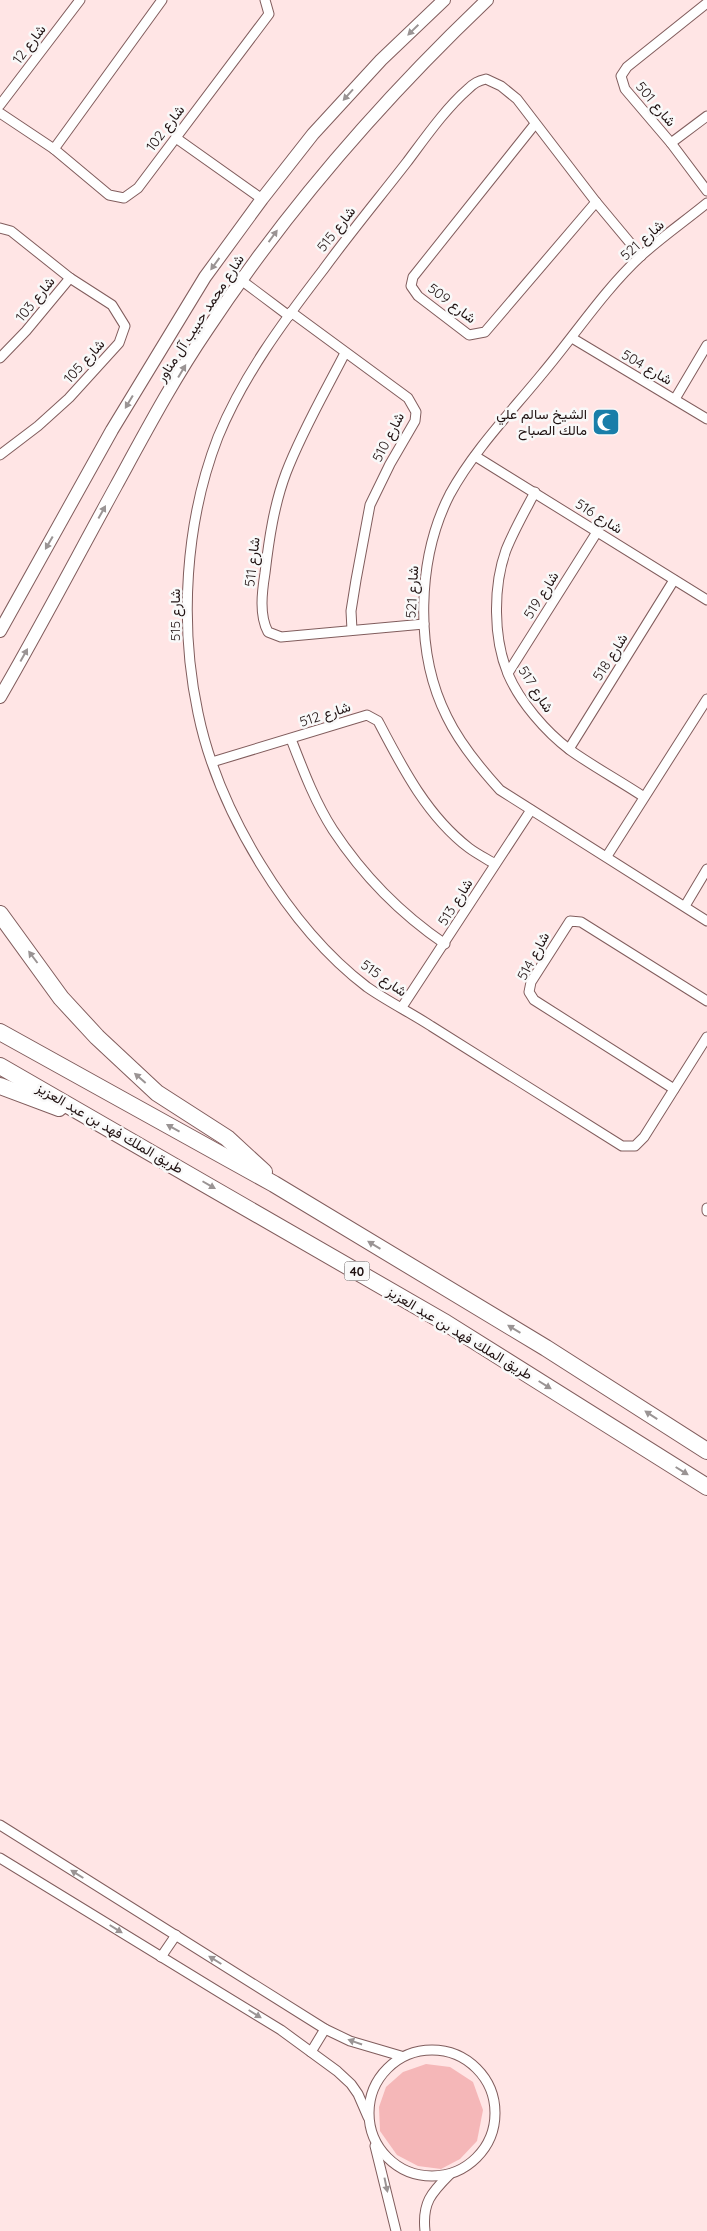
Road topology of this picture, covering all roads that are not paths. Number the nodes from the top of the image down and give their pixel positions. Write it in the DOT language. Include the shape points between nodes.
graph roads {
  1 [pos="80,0"];
  2 [pos="162,0"];
  3 [pos="265,0"];
  4 [pos="444,0"];
  5 [pos="487,0"];
  6 [pos="707,3"];
  7 [pos="0,105"];
  8 [pos="0,113"];
  9 [pos="707,116"];
  10 [pos="535,124"];
  11 [pos="176,138"];
  12 [pos="671,143"];
  13 [pos="54,149"];
  14 [pos="707,191"];
  15 [pos="262,199"];
  16 [pos="596,202"];
  17 [pos="707,204"];
  18 [pos="0,228"];
  19 [pos="641,256"];
  20 [pos="70,278"];
  21 [pos="241,280"];
  22 [pos="290,314"];
  23 [pos="572,338"];
  24 [pos="707,345"];
  25 [pos="345,353"];
  26 [pos="0,358"];
  27 [pos="675,399"];
  28 [pos="707,419"];
  29 [pos="0,454"];
  30 [pos="475,456"];
  31 [pos="535,492"];
  32 [pos="597,532"];
  33 [pos="674,580"];
  34 [pos="707,600"];
  35 [pos="424,624"];
  36 [pos="352,630"];
  37 [pos="0,631"];
  38 [pos="508,673"];
  39 [pos="0,697"];
  40 [pos="707,699"];
  41 [pos="291,739"];
  42 [pos="569,749"];
  43 [pos="212,762"];
  44 [pos="644,797"];
  45 [pos="531,810"];
  46 [pos="607,856"];
  47 [pos="495,864"];
  48 [pos="707,870"];
  49 [pos="685,906"];
  50 [pos="0,914"];
  51 [pos="707,921"];
  52 [pos="445,944"];
  53 [pos="707,1001"];
  54 [pos="402,1007"];
  55 [pos="0,1032"];
  56 [pos="707,1037"];
  57 [pos="0,1066"];
  58 [pos="0,1086"];
  59 [pos="674,1089"];
  60 [pos="109,1128"];
  61 [pos="274,1184"];
  62 [pos="707,1451"];
  63 [pos="707,1487"];
  64 [pos="0,1826"];
  65 [pos="0,1858"];
  66 [pos="176,1936"];
  67 [pos="161,1957"];
  68 [pos="325,2029"];
  69 [pos="311,2052"];
  70 [pos="401,2056"];
  71 [pos="368,2117"];
  72 [pos="373,2139"];
  73 [pos="450,2174"];
  74 [pos="396,2231"];
  75 [pos="426,2231"];
  1 -- 7 [label="street, شارع 12"];
  2 -- 13 [label="street"];
  3 -- 11 [label="street, شارع 102" via="269,14"];
  4 -- 15 [label="main road, شارع محمد حبيب آل مناور, one-way" via="352,90"];
  21 -- 5 [label="main road, شارع محمد حبيب آل مناور, one-way" via="337,156 426,58"];
  6 -- 12 [label="street, شارع 501" via="626,67 621,76 626,89"];
  8 -- 13 [label="street, شارع 102"];
  9 -- 12 [label="street"];
  10 -- 16 [label="street, شارع 515"];
  10 -- 16 [label="street, شارع 509" via="413,277 410,286 418,296 469,335 485,332"];
  10 -- 22 [label="street, شارع 515" via="517,99 495,83 486,79 470,86 419,146"];
  11 -- 13 [label="street, شارع 102" via="138,188 124,198 109,195"];
  11 -- 15 [label="street"];
  12 -- 14 [label="street, شارع 501"];
  15 -- 37 [label="main road, شارع محمد حبيب آل مناور, one-way" via="169,335"];
  16 -- 19 [label="street, شارع 515"];
  17 -- 19 [label="street, شارع 521"];
  18 -- 20 [label="street, شارع 105" via="11,231"];
  19 -- 23 [label="street, شارع 521" via="598,303"];
  20 -- 26 [label="street, شارع 103"];
  20 -- 29 [label="street, شارع 105" via="112,305 125,326 119,343 69,398"];
  21 -- 22 [label="street, شارع 510"];
  39 -- 21 [label="main road, شارع محمد حبيب آل مناور, one-way" via="155,415"];
  22 -- 25 [label="street, شارع 510"];
  22 -- 43 [label="street, شارع 515" via="246,379 219,435 194,531 187,613 190,664 198,714"];
  23 -- 27 [label="street, شارع 504"];
  23 -- 30 [label="street, شارع 521"];
  24 -- 27 [label="street"];
  25 -- 36 [label="street, شارع 510" via="408,398 416,412 415,421 370,505 356,580"];
  25 -- 36 [label="street, شارع 511" via="286,473 270,528 262,621 268,632 281,637"];
  27 -- 28 [label="street, شارع 504"];
  30 -- 31 [label="street, شارع 516"];
  30 -- 35 [label="street, شارع 521" via="450,494 435,530 424,575"];
  31 -- 32 [label="street, شارع 516"];
  31 -- 38 [label="street, شارع 517" via="518,522 499,581 499,640"];
  32 -- 33 [label="street, شارع 516"];
  32 -- 38 [label="street, شارع 519"];
  33 -- 34 [label="street, شارع 516"];
  33 -- 42 [label="street, شارع 518"];
  35 -- 36 [label="street, شارع 511"];
  35 -- 45 [label="street, شارع 521" via="432,678 446,716 481,770 500,790"];
  38 -- 42 [label="street, شارع 517" via="524,700"];
  40 -- 44 [label="street"];
  41 -- 43 [label="street"];
  41 -- 47 [label="street, شارع 512" via="372,716 378,721 423,800 469,848"];
  41 -- 52 [label="street, شارع 512" via="309,785 333,829 367,874 398,907"];
  42 -- 44 [label="street, شارع 517"];
  43 -- 54 [label="street, شارع 515" via="257,858 288,905 344,966 368,987"];
  44 -- 46 [label="street"];
  45 -- 46 [label="street, شارع 521"];
  45 -- 47 [label="street, شارع 513"];
  46 -- 49 [label="street, شارع 521"];
  47 -- 52 [label="street, شارع 513"];
  48 -- 49 [label="street"];
  49 -- 51 [label="street, شارع 521"];
  61 -- 50 [label="highway, one-way" via="239,1148 158,1093 97,1038 61,998"];
  52 -- 54 [label="street, شارع 513"];
  53 -- 59 [label="street, شارع 514" via="575,921 570,921 563,930 531,982 529,992 534,1000"];
  54 -- 59 [label="street, شارع 515" via="622,1146 635,1146 644,1137"];
  61 -- 55 [label="highway, 40, one-way"];
  56 -- 59 [label="street, شارع 515"];
  57 -- 60 [label="highway, طريق الملك فهد بن عبد العزيز / 40"];
  58 -- 60 [label="highway"];
  60 -- 63 [label="highway, طريق الملك فهد بن عبد العزيز / 40, one-way" via="446,1323"];
  62 -- 61 [label="highway, 40, one-way" via="546,1348"];
  66 -- 64 [label="street, one-way"];
  65 -- 67 [label="street, one-way"];
  66 -- 67 [label="street"];
  68 -- 66 [label="street, one-way"];
  67 -- 69 [label="street, one-way"];
  68 -- 69 [label="street"];
  70 -- 68 [label="street, one-way" via="350,2041"];
  69 -- 71 [label="street" via="351,2084"];
  70 -- 71 [label="street" via="383,2072 371,2093"];
  70 -- 73 [label="street" via="446,2049 475,2065 492,2087 495,2124 486,2147 470,2164"];
  71 -- 72 [label="street"];
  72 -- 73 [label="street" via="386,2158 405,2171 427,2176"];
  72 -- 74 [label="street, one-way"];
  73 -- 75 [label="street" via="433,2191 423,2214"];
}
